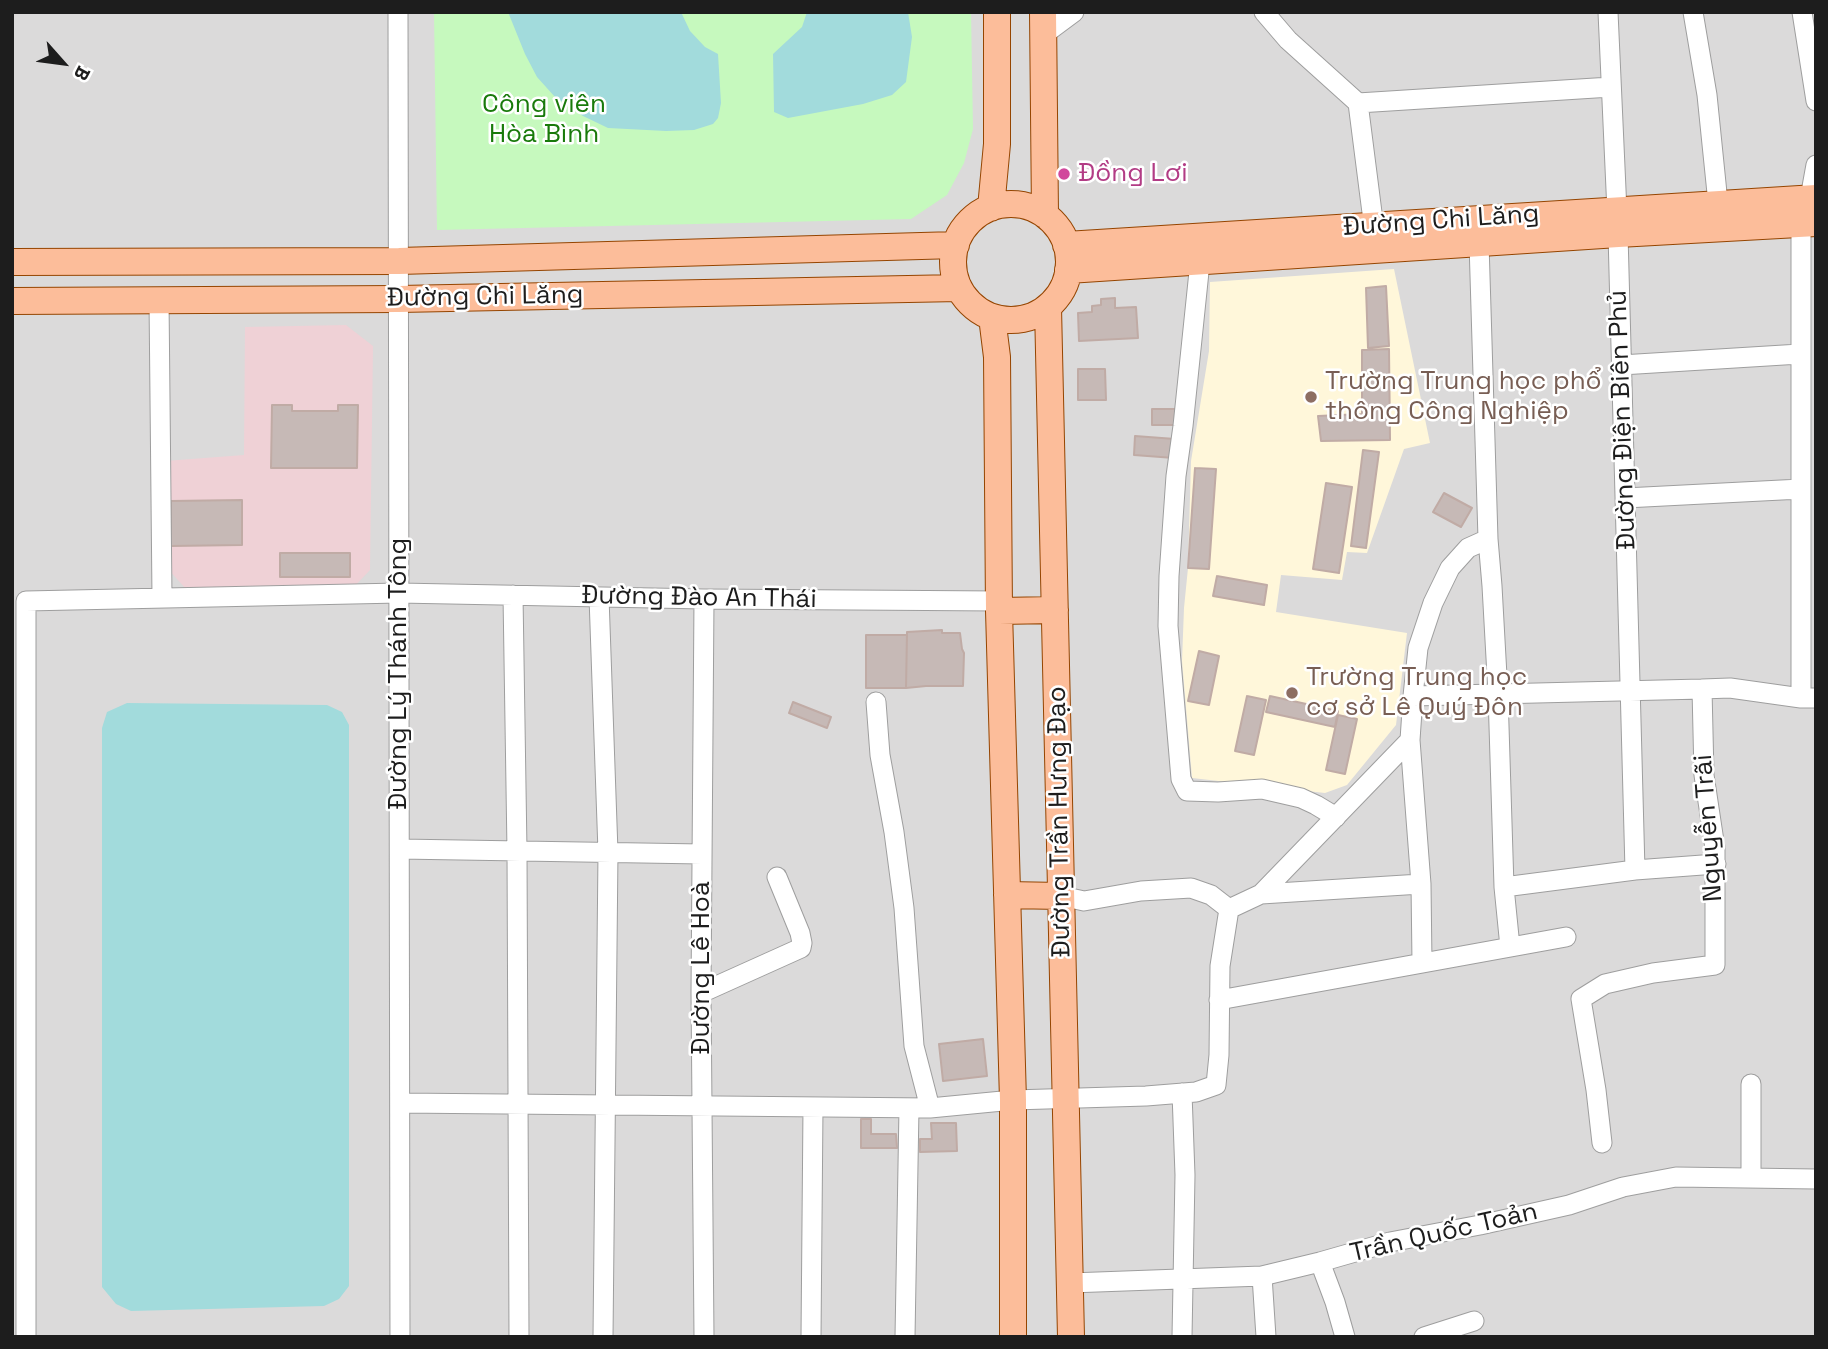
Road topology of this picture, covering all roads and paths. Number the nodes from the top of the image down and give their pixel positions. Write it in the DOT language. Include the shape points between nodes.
graph roads {
  1 [pos="398,12"];
  2 [pos="997,12"];
  3 [pos="1074,12"];
  4 [pos="1264,12"];
  5 [pos="1608,12"];
  6 [pos="1693,12"];
  7 [pos="1802,12"];
  8 [pos="1043,24"];
  9 [pos="1611,87"];
  10 [pos="1816,101"];
  11 [pos="1358,103"];
  12 [pos="1816,166"];
  13 [pos="1718,203"];
  14 [pos="991,208"];
  15 [pos="1810,211"];
  16 [pos="1045,215"];
  17 [pos="1617,222"];
  18 [pos="1375,237"];
  19 [pos="1479,243"];
  20 [pos="956,245"];
  21 [pos="1067,258"];
  22 [pos="399,261"];
  23 [pos="12,262"];
  24 [pos="1200,262"];
  25 [pos="959,288"];
  26 [pos="159,299"];
  27 [pos="399,299"];
  28 [pos="12,301"];
  29 [pos="1048,307"];
  30 [pos="992,317"];
  31 [pos="1800,354"];
  32 [pos="1621,365"];
  33 [pos="1801,489"];
  34 [pos="1625,498"];
  35 [pos="1488,539"];
  36 [pos="399,593"];
  37 [pos="513,595"];
  38 [pos="599,597"];
  39 [pos="162,598"];
  40 [pos="704,599"];
  41 [pos="999,606"];
  42 [pos="1055,611"];
  43 [pos="1702,689"];
  44 [pos="1630,691"];
  45 [pos="1497,694"];
  46 [pos="1413,696"];
  47 [pos="1808,698"];
  48 [pos="876,702"];
  49 [pos="1410,740"];
  50 [pos="1336,817"];
  51 [pos="400,849"];
  52 [pos="517,851"];
  53 [pos="608,852"];
  54 [pos="702,854"];
  55 [pos="1716,864"];
  56 [pos="1635,870"];
  57 [pos="777,877"];
  58 [pos="1421,884"];
  59 [pos="1504,887"];
  60 [pos="1261,894"];
  61 [pos="1007,895"];
  62 [pos="1061,896"];
  63 [pos="1229,909"];
  64 [pos="1566,937"];
  65 [pos="1510,947"];
  66 [pos="1422,963"];
  67 [pos="701,993"];
  68 [pos="1219,1000"];
  69 [pos="1751,1084"];
  70 [pos="1182,1093"];
  71 [pos="1066,1098"];
  72 [pos="1013,1100"];
  73 [pos="400,1103"];
  74 [pos="518,1104"];
  75 [pos="606,1105"];
  76 [pos="702,1106"];
  77 [pos="813,1107"];
  78 [pos="909,1108"];
  79 [pos="930,1108"];
  80 [pos="1602,1143"];
  81 [pos="1751,1177"];
  82 [pos="1816,1179"];
  83 [pos="1320,1262"];
  84 [pos="1262,1276"];
  85 [pos="1183,1279"];
  86 [pos="1070,1283"];
  87 [pos="1474,1321"];
  88 [pos="26,1337"];
  89 [pos="400,1337"];
  90 [pos="519,1337"];
  91 [pos="603,1337"];
  92 [pos="704,1337"];
  93 [pos="811,1337"];
  94 [pos="905,1337"];
  95 [pos="1013,1337"];
  96 [pos="1071,1337"];
  97 [pos="1182,1337"];
  98 [pos="1266,1337"];
  99 [pos="1345,1337"];
  100 [pos="1424,1337"];
  1 -- 22 [label="street, Đường Lý Thánh Tông"];
  2 -- 14 [label="main road" via="997,144"];
  3 -- 8 [label="street"];
  4 -- 11 [label="street"];
  5 -- 9 [label="street, Đường Điện Biên Phủ"];
  6 -- 13 [label="street"];
  7 -- 10 [label="street"];
  8 -- 16 [label="main road"];
  9 -- 11 [label="street"];
  9 -- 17 [label="street, Đường Điện Biên Phủ"];
  11 -- 18 [label="street"];
  12 -- 15 [label="street"];
  13 -- 15 [label="main road, Đường Chi Lăng"];
  13 -- 17 [label="main road, Đường Chi Lăng"];
  14 -- 16 [label="main road" via="1018,205"];
  14 -- 20 [label="main road" via="969,222"];
  15 -- 17 [label="main road, Đường Chi Lăng"];
  15 -- 31 [label="street"];
  16 -- 21 [label="main road" via="1058,229"];
  17 -- 18 [label="main road, Đường Chi Lăng"];
  17 -- 19 [label="main road, Đường Chi Lăng"];
  17 -- 32 [label="street, Đường Điện Biên Phủ"];
  18 -- 19 [label="main road, Đường Chi Lăng"];
  18 -- 21 [label="main road, Đường Chi Lăng"];
  18 -- 24 [label="main road, Đường Chi Lăng"];
  19 -- 35 [label="street"];
  20 -- 22 [label="main road, Đường Chi Lăng"];
  20 -- 25 [label="main road" via="953,267"];
  21 -- 24 [label="main road, Đường Chi Lăng"];
  21 -- 29 [label="main road" via="1061,290"];
  22 -- 23 [label="main road, Đường Chi Lăng"];
  22 -- 27 [label="street, Đường Lý Thánh Tông"];
  24 -- 50 [label="street" via="1169,576 1168,626 1181,779 1187,791 1262,789 1301,798"];
  25 -- 27 [label="main road, Đường Chi Lăng"];
  25 -- 30 [label="main road" via="972,306"];
  26 -- 27 [label="main road, Đường Chi Lăng"];
  26 -- 28 [label="main road, Đường Chi Lăng"];
  26 -- 39 [label="street"];
  27 -- 36 [label="street, Đường Lý Thánh Tông"];
  29 -- 30 [label="main road" via="1021,320"];
  29 -- 42 [label="main road, Đường Trần Hưng Đạo"];
  30 -- 41 [label="main road, Đường Trần Hưng Đạo" via="997,357"];
  31 -- 32 [label="street"];
  31 -- 33 [label="street"];
  32 -- 34 [label="street, Đường Điện Biên Phủ"];
  33 -- 34 [label="street"];
  33 -- 47 [label="street"];
  34 -- 44 [label="street, Đường Điện Biên Phủ"];
  35 -- 45 [label="street"];
  35 -- 46 [label="street" via="1468,548 1450,568 1433,603 1418,648"];
  36 -- 37 [label="street, Đường Đào An Thái"];
  36 -- 39 [label="street, Đường Đào An Thái"];
  36 -- 51 [label="street, Đường Lý Thánh Tông"];
  37 -- 38 [label="street, Đường Đào An Thái"];
  37 -- 52 [label="street"];
  38 -- 40 [label="street, Đường Đào An Thái"];
  38 -- 53 [label="street"];
  39 -- 88 [label="street, Đường Đào An Thái" via="26,601"];
  40 -- 41 [label="street, Đường Đào An Thái"];
  40 -- 54 [label="street, Đường Lê Hoà"];
  41 -- 42 [label="main road"];
  41 -- 61 [label="main road, Đường Trần Hưng Đạo"];
  42 -- 62 [label="main road, Đường Trần Hưng Đạo"];
  43 -- 44 [label="street"];
  43 -- 47 [label="street"];
  43 -- 55 [label="street, Nguyễn Trãi" via="1704,775"];
  44 -- 45 [label="street"];
  44 -- 56 [label="street, Đường Điện Biên Phủ"];
  45 -- 46 [label="street"];
  45 -- 59 [label="street"];
  46 -- 49 [label="street"];
  48 -- 79 [label="street" via="904,908 914,1046"];
  49 -- 50 [label="street"];
  49 -- 58 [label="street"];
  50 -- 60 [label="street"];
  51 -- 52 [label="street"];
  51 -- 73 [label="street, Đường Lý Thánh Tông"];
  52 -- 53 [label="street"];
  52 -- 74 [label="street"];
  53 -- 54 [label="street"];
  53 -- 75 [label="street"];
  54 -- 67 [label="street, Đường Lê Hoà"];
  55 -- 56 [label="street"];
  55 -- 80 [label="street, Nguyễn Trãi" via="1715,965 1605,984 1581,999"];
  56 -- 59 [label="street"];
  57 -- 67 [label="street" via="800,933 801,948"];
  58 -- 60 [label="street"];
  58 -- 66 [label="street"];
  59 -- 65 [label="street"];
  60 -- 63 [label="street"];
  61 -- 62 [label="main road"];
  61 -- 72 [label="main road, Đường Trần Hưng Đạo"];
  62 -- 63 [label="street" via="1084,901 1191,888 1211,895"];
  62 -- 71 [label="main road, Đường Trần Hưng Đạo"];
  63 -- 68 [label="street"];
  64 -- 65 [label="street"];
  65 -- 66 [label="street"];
  66 -- 68 [label="street"];
  67 -- 76 [label="street, Đường Lê Hoà"];
  68 -- 70 [label="street" via="1216,1085"];
  69 -- 81 [label="street"];
  70 -- 71 [label="street"];
  70 -- 85 [label="street"];
  71 -- 72 [label="street"];
  71 -- 86 [label="main road, Đường Trần Hưng Đạo"];
  72 -- 79 [label="street"];
  72 -- 95 [label="main road, Đường Trần Hưng Đạo"];
  73 -- 74 [label="street"];
  73 -- 89 [label="street, Đường Lý Thánh Tông"];
  74 -- 75 [label="street"];
  74 -- 90 [label="street"];
  75 -- 76 [label="street"];
  75 -- 91 [label="street"];
  76 -- 77 [label="street"];
  76 -- 92 [label="street, Đường Lê Hoà"];
  77 -- 78 [label="street"];
  77 -- 93 [label="street"];
  78 -- 79 [label="street"];
  78 -- 94 [label="street"];
  81 -- 82 [label="street, Trần Quốc Toản"];
  81 -- 83 [label="street, Trần Quốc Toản" via="1676,1177 1623,1187 1569,1205 1390,1242"];
  83 -- 84 [label="street, Trần Quốc Toản"];
  83 -- 99 [label="street"];
  84 -- 85 [label="street, Trần Quốc Toản"];
  84 -- 98 [label="street"];
  85 -- 86 [label="street, Trần Quốc Toản"];
  85 -- 97 [label="street"];
  86 -- 96 [label="main road, Đường Trần Hưng Đạo"];
  87 -- 100 [label="street"];
}
